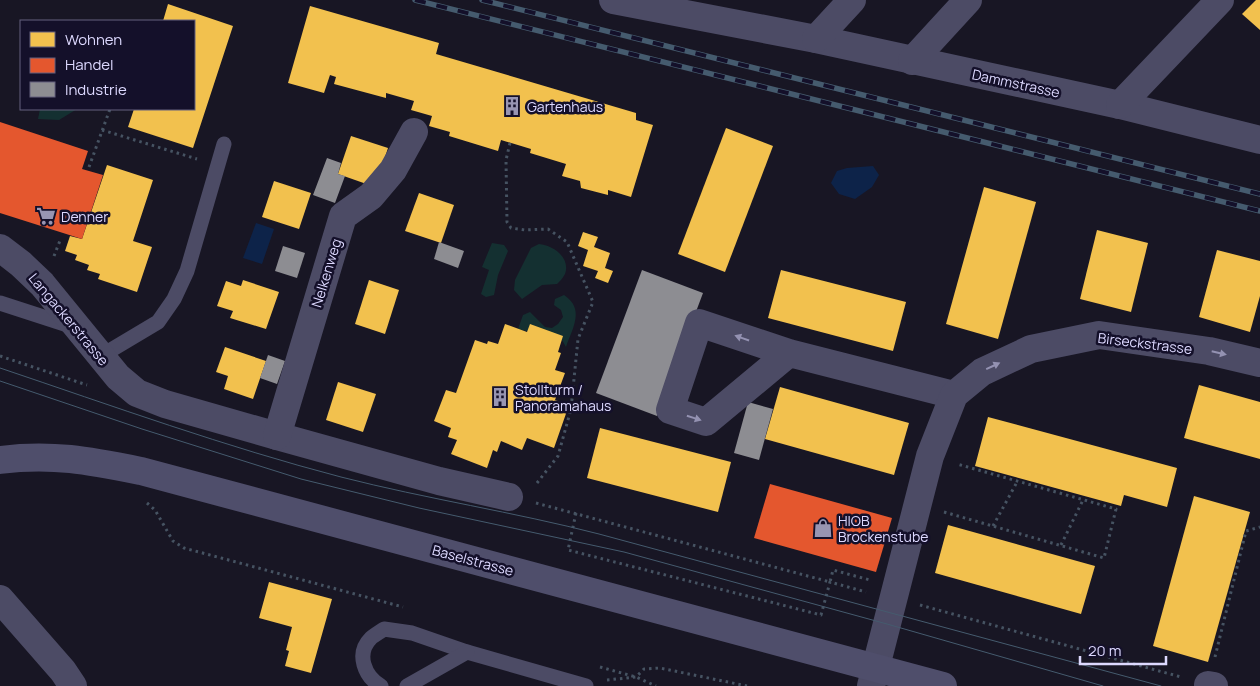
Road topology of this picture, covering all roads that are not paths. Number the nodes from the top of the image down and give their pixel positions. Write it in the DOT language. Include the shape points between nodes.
graph roads {
  1 [pos="613,0"];
  2 [pos="852,0"];
  3 [pos="968,0"];
  4 [pos="1220,0"];
  5 [pos="816,39"];
  6 [pos="912,61"];
  7 [pos="1120,105"];
  8 [pos="414,132"];
  9 [pos="1260,140"];
  10 [pos="224,144"];
  11 [pos="0,248"];
  12 [pos="0,303"];
  13 [pos="80,328"];
  14 [pos="789,353"];
  15 [pos="101,356"];
  16 [pos="1260,363"];
  17 [pos="954,395"];
  18 [pos="277,436"];
  19 [pos="0,460"];
  20 [pos="509,497"];
  21 [pos="0,599"];
  22 [pos="467,652"];
  23 [pos="874,677"];
  24 [pos="582,684"];
  25 [pos="73,686"];
  26 [pos="381,686"];
  27 [pos="407,686"];
  28 [pos="943,686"];
  1 -- 5 [label="street, Dammstrasse"];
  2 -- 5 [label="street"];
  3 -- 6 [label="street"];
  4 -- 7 [label="street"];
  5 -- 6 [label="street, Dammstrasse"];
  6 -- 7 [label="street, Dammstrasse"];
  7 -- 9 [label="street, Dammstrasse"];
  8 -- 18 [label="street, Nelkenweg" via="393,170 371,196 343,216"];
  10 -- 15 [label="lane" via="186,271 174,299 158,322"];
  11 -- 13 [label="street, Langackerstrasse" via="42,284"];
  12 -- 13 [label="lane"];
  13 -- 15 [label="street, Langackerstrasse"];
  14 -- 17 [label="street"];
  15 -- 18 [label="street, Langackerstrasse" via="137,393"];
  17 -- 16 [label="street, Birseckstrasse, one-way" via="982,372 1031,349 1100,335 1209,351"];
  17 -- 23 [label="street, Birseckstrasse" via="930,456"];
  18 -- 20 [label="street"];
  19 -- 23 [label="main road, Baselstrasse" via="75,458 141,471"];
  21 -- 25 [label="street"];
  22 -- 24 [label="lane"];
  22 -- 26 [label="lane" via="412,633 384,629 370,639 364,650 363,666 372,681"];
  22 -- 27 [label="lane"];
  23 -- 28 [label="main road, Baselstrasse"];
}
